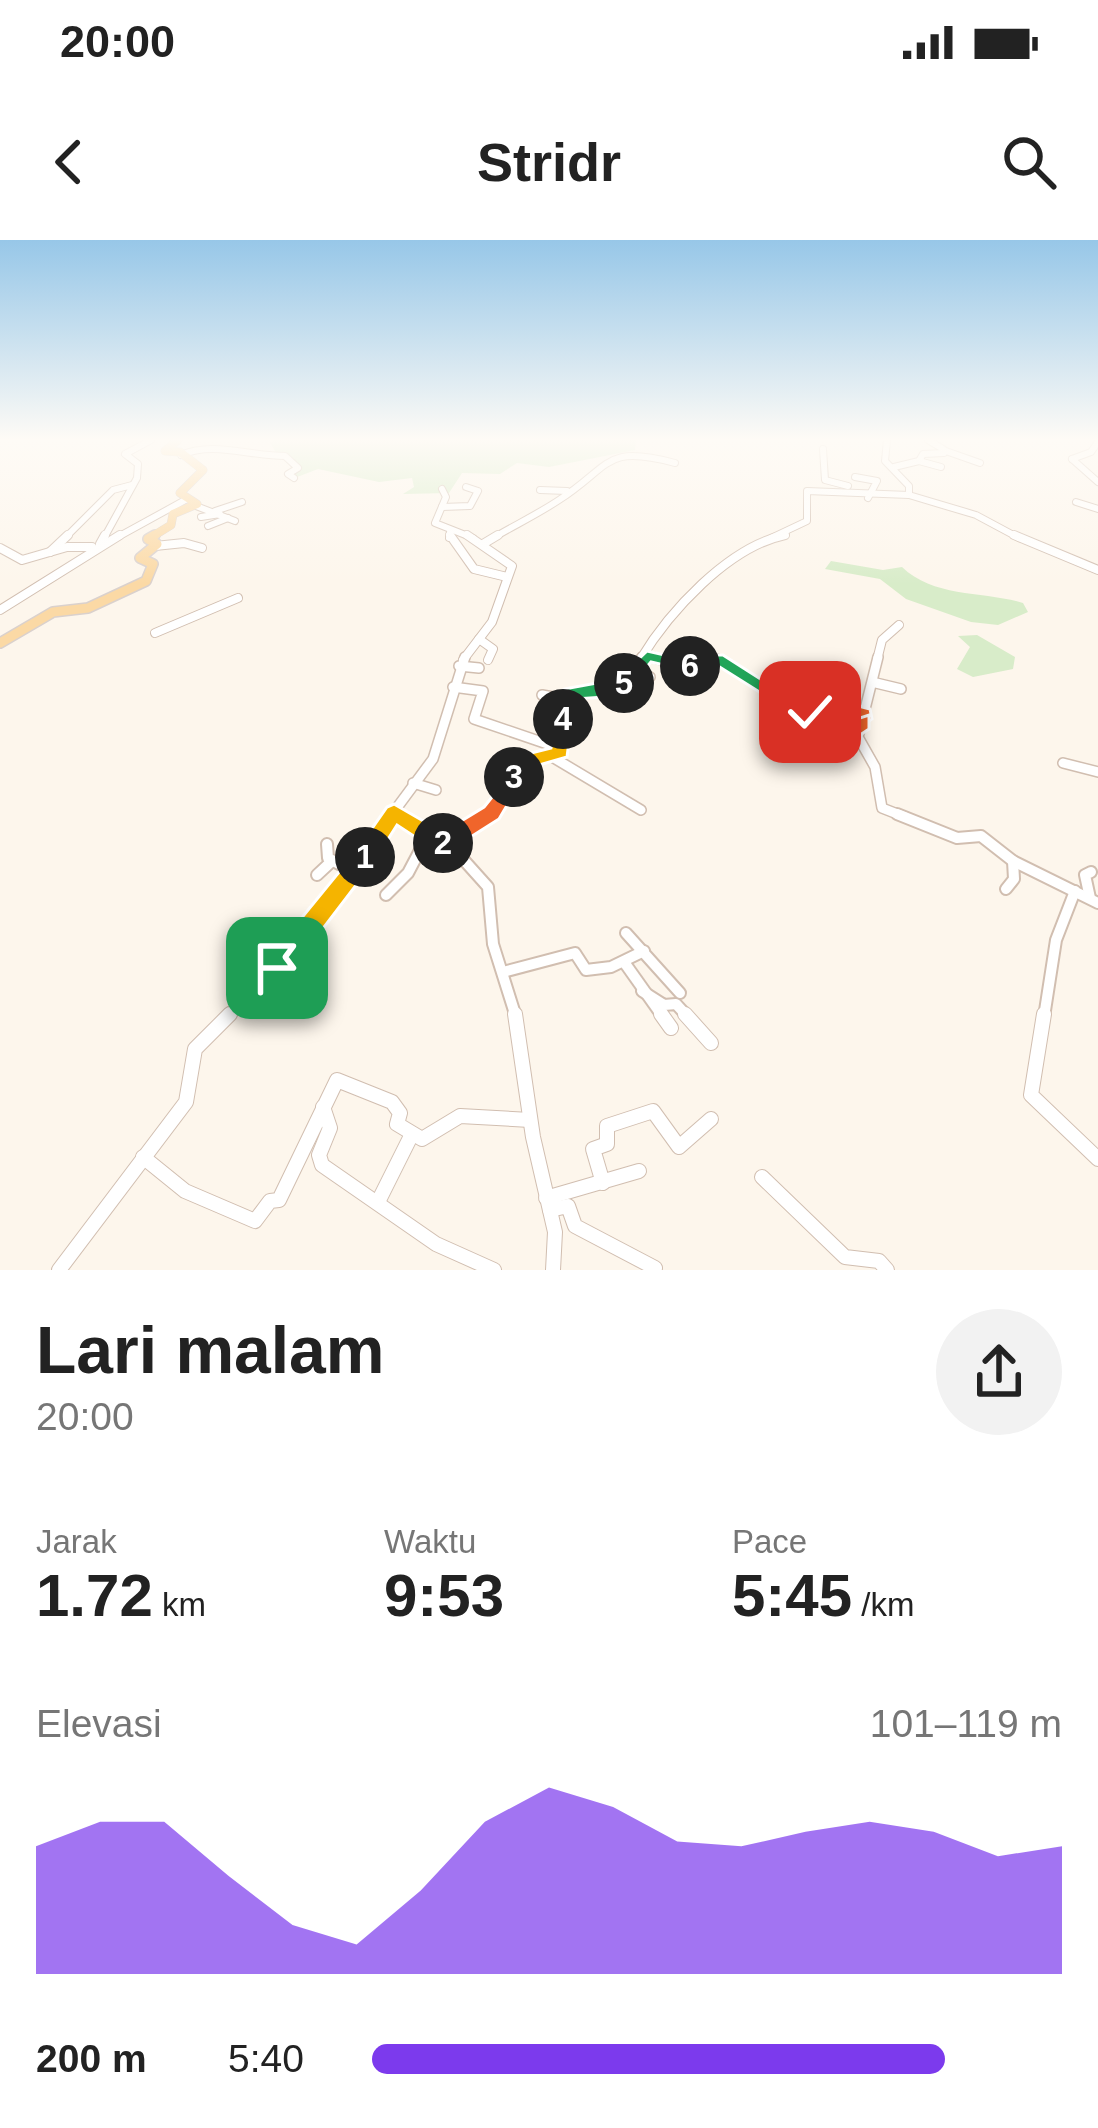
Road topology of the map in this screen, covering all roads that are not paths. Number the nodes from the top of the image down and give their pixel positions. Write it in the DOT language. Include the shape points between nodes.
graph roads {
  1 [pos="116,488"];
  2 [pos="130,488"];
  3 [pos="186,488"];
  4 [pos="466,488"];
  5 [pos="572,488"];
  6 [pos="853,488"];
  7 [pos="874,488"];
  8 [pos="908,488"];
  9 [pos="442,489"];
  10 [pos="489,490"];
  11 [pos="540,490"];
  12 [pos="478,491"];
  13 [pos="567,491"];
  14 [pos="907,493"];
  15 [pos="872,495"];
  16 [pos="922,497"];
  17 [pos="123,498"];
  18 [pos="92,500"];
  19 [pos="104,500"];
  20 [pos="885,501"];
  21 [pos="191,502"];
  22 [pos="242,502"];
  23 [pos="1076,502"];
  24 [pos="440,507"];
  25 [pos="461,509"];
  26 [pos="952,509"];
  27 [pos="1098,509"];
  28 [pos="224,516"];
  29 [pos="201,518"];
  30 [pos="966,521"];
  31 [pos="208,526"];
  32 [pos="450,532"];
  33 [pos="1018,536"];
  34 [pos="483,544"];
  35 [pos="96,547"];
  36 [pos="155,547"];
  37 [pos="1028,547"];
  38 [pos="0,548"];
  39 [pos="202,548"];
  40 [pos="50,552"];
  41 [pos="1098,570"];
  42 [pos="507,578"];
  43 [pos="238,598"];
  44 [pos="0,610"];
  45 [pos="898,625"];
  46 [pos="155,633"];
  47 [pos="478,639"];
  48 [pos="0,643"];
  49 [pos="647,656"];
  50 [pos="488,660"];
  51 [pos="459,666"];
  52 [pos="479,668"];
  53 [pos="634,675"];
  54 [pos="650,677"];
  55 [pos="876,683"];
  56 [pos="453,687"];
  57 [pos="901,689"];
  58 [pos="542,694"];
  59 [pos="564,699"];
  60 [pos="803,704"];
  61 [pos="864,714"];
  62 [pos="860,729"];
  63 [pos="562,748"];
  64 [pos="553,758"];
  65 [pos="1063,763"];
  66 [pos="1098,772"];
  67 [pos="413,783"];
  68 [pos="436,790"];
  69 [pos="641,810"];
  70 [pos="394,813"];
  71 [pos="428,835"];
  72 [pos="327,844"];
  73 [pos="453,848"];
  74 [pos="332,861"];
  75 [pos="1013,862"];
  76 [pos="354,872"];
  77 [pos="1091,872"];
  78 [pos="317,875"];
  79 [pos="1006,889"];
  80 [pos="1075,892"];
  81 [pos="386,895"];
  82 [pos="1094,900"];
  83 [pos="626,933"];
  84 [pos="644,951"];
  85 [pos="624,962"];
  86 [pos="503,972"];
  87 [pos="642,991"];
  88 [pos="680,993"];
  89 [pos="671,1028"];
  90 [pos="711,1043"];
  91 [pos="323,1107"];
  92 [pos="711,1119"];
  93 [pos="530,1120"];
  94 [pos="412,1134"];
  95 [pos="143,1157"];
  96 [pos="1098,1159"];
  97 [pos="639,1171"];
  98 [pos="762,1177"];
  99 [pos="603,1183"];
  100 [pos="378,1202"];
  101 [pos="548,1204"];
  102 [pos="655,1268"];
  103 [pos="59,1270"];
  104 [pos="494,1270"];
  105 [pos="553,1270"];
  106 [pos="887,1270"];
  1 -- 19 [label="street"];
  2 -- 17 [label="street"];
  3 -- 21 [label="main road"];
  4 -- 12 [label="street"];
  5 -- 13 [label="street"];
  6 -- 15 [label="street"];
  6 -- 49 [label="street" via="807,491 808,520 732,561 659,629"];
  7 -- 15 [label="street"];
  8 -- 14 [label="street"];
  9 -- 24 [label="street"];
  10 -- 12 [label="street"];
  11 -- 13 [label="street"];
  12 -- 24 [label="street" via="470,506"];
  13 -- 34 [label="street"];
  14 -- 15 [label="street"];
  14 -- 16 [label="street"];
  14 -- 26 [label="street"];
  15 -- 20 [label="street"];
  17 -- 19 [label="street"];
  17 -- 35 [label="street"];
  18 -- 19 [label="street"];
  19 -- 40 [label="street"];
  21 -- 28 [label="street"];
  21 -- 35 [label="street"];
  21 -- 36 [label="main road" via="148,539"];
  22 -- 28 [label="street"];
  23 -- 27 [label="street"];
  24 -- 25 [label="street"];
  24 -- 32 [label="street" via="434,522"];
  26 -- 30 [label="street"];
  26 -- 33 [label="street"];
  28 -- 29 [label="street"];
  28 -- 31 [label="street"];
  32 -- 34 [label="street"];
  32 -- 42 [label="street" via="474,569"];
  33 -- 37 [label="street"];
  33 -- 41 [label="street"];
  34 -- 42 [label="street" via="512,562"];
  35 -- 40 [label="street"];
  35 -- 44 [label="street"];
  36 -- 39 [label="street"];
  36 -- 48 [label="main road" via="140,558 153,564 143,584 88,608 55,611"];
  38 -- 40 [label="street" via="20,560"];
  42 -- 47 [label="street"];
  43 -- 46 [label="street"];
  45 -- 55 [label="street" via="881,632"];
  47 -- 50 [label="street" via="493,650"];
  47 -- 51 [label="street"];
  49 -- 53 [label="street"];
  49 -- 61 [label="street" via="686,667 717,658 769,690"];
  51 -- 52 [label="street"];
  51 -- 56 [label="street"];
  53 -- 54 [label="street"];
  53 -- 59 [label="street" via="612,689"];
  55 -- 57 [label="street"];
  55 -- 61 [label="street"];
  56 -- 63 [label="street" via="483,691 472,718"];
  56 -- 67 [label="street" via="437,751"];
  58 -- 59 [label="street"];
  59 -- 63 [label="street"];
  60 -- 62 [label="street"];
  61 -- 62 [label="street"];
  62 -- 75 [label="street" via="884,811 957,838 981,836"];
  63 -- 64 [label="street"];
  64 -- 69 [label="street"];
  64 -- 73 [label="street" via="524,763 498,806 460,832"];
  65 -- 66 [label="street"];
  67 -- 68 [label="street"];
  67 -- 70 [label="street"];
  70 -- 71 [label="street"];
  70 -- 76 [label="street"];
  71 -- 73 [label="street"];
  71 -- 81 [label="street"];
  72 -- 74 [label="street"];
  73 -- 86 [label="street" via="488,887"];
  74 -- 76 [label="street"];
  74 -- 78 [label="street"];
  75 -- 79 [label="street"];
  75 -- 80 [label="street"];
  76 -- 95 [label="street" via="277,968 195,1049 187,1102"];
  77 -- 82 [label="street" via="1085,874"];
  80 -- 82 [label="street"];
  80 -- 96 [label="street" via="1057,940 1031,1095"];
  83 -- 84 [label="street"];
  84 -- 85 [label="street"];
  84 -- 88 [label="street"];
  85 -- 86 [label="street" via="586,970 575,953"];
  85 -- 87 [label="street"];
  86 -- 93 [label="street"];
  87 -- 89 [label="street"];
  87 -- 90 [label="street" via="675,1003"];
  91 -- 94 [label="street" via="338,1080 393,1102 398,1125"];
  91 -- 95 [label="street" via="280,1200 270,1201 257,1221 199,1199"];
  91 -- 100 [label="street" via="330,1128 321,1163"];
  92 -- 99 [label="street" via="680,1147 652,1111 607,1126 607,1144 593,1149"];
  93 -- 94 [label="street" via="460,1116 423,1139"];
  93 -- 101 [label="street"];
  94 -- 100 [label="street"];
  95 -- 103 [label="street"];
  97 -- 99 [label="street"];
  98 -- 106 [label="street" via="845,1257 879,1261"];
  99 -- 101 [label="street"];
  100 -- 104 [label="street" via="436,1244"];
  101 -- 102 [label="street" via="568,1206 575,1226"];
  101 -- 105 [label="street"];
}
